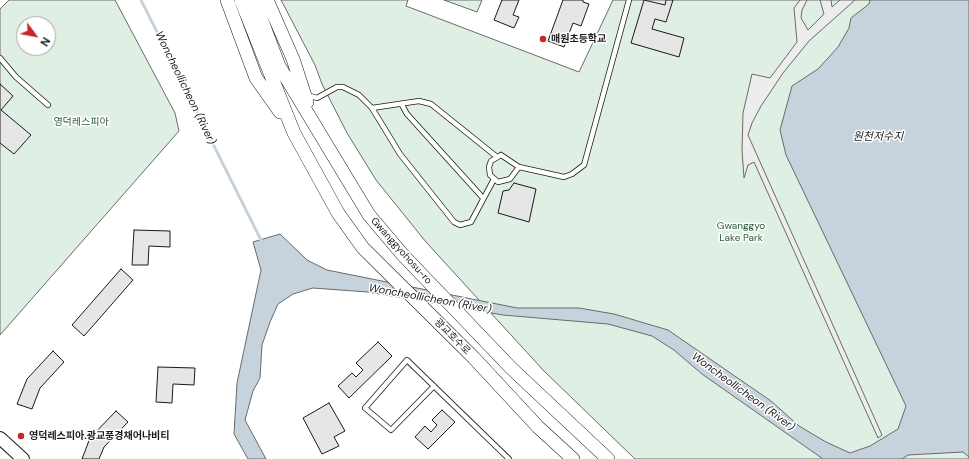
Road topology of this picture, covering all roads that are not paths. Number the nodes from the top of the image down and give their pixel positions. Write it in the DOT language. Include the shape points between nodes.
graph roads {
  1 [pos="227,0"];
  2 [pos="241,0"];
  3 [pos="254,0"];
  4 [pos="267,0"];
  5 [pos="629,0"];
  6 [pos="0,58"];
  7 [pos="305,95"];
  8 [pos="48,105"];
  9 [pos="402,105"];
  10 [pos="372,108"];
  11 [pos="315,124"];
  12 [pos="294,132"];
  13 [pos="497,157"];
  14 [pos="519,167"];
  15 [pos="494,179"];
  16 [pos="483,198"];
  17 [pos="434,386"];
  18 [pos="538,427"];
  19 [pos="0,438"];
  20 [pos="23,459"];
  21 [pos="509,459"];
  22 [pos="560,459"];
  23 [pos="573,459"];
  24 [pos="608,459"];
  1 -- 12 [label="main road" via="256,78"];
  2 -- 12 [label="main road"];
  3 -- 11 [label="main road, Gwanggyohosu-ro" via="279,66"];
  4 -- 7 [label="main road" via="293,59"];
  5 -- 14 [label="lane" via="584,166 564,177"];
  6 -- 8 [label="lane" via="16,77"];
  7 -- 10 [label="lane" via="317,98 337,87 343,87 359,95"];
  7 -- 11 [label="main road"];
  9 -- 10 [label="lane"];
  9 -- 13 [label="lane" via="419,101 431,104"];
  9 -- 16 [label="lane" via="407,114"];
  10 -- 16 [label="lane" via="400,154 454,222 460,225 471,222"];
  11 -- 24 [label="main road, Gwanggyohosu-ro" via="369,215 402,254 511,368"];
  12 -- 18 [label="main road, 광교호수로" via="338,213 363,248 474,358"];
  13 -- 14 [label="lane" via="501,155 508,158"];
  13 -- 15 [label="lane" via="491,161 489,167"];
  14 -- 15 [label="lane" via="510,179 498,182"];
  15 -- 16 [label="lane"];
  17 -- 17 [label="lane" via="407,360 365,408 391,430"];
  17 -- 21 [label="lane"];
  18 -- 22 [label="main road"];
  18 -- 23 [label="main road"];
  19 -- 20 [label="street"];
}
